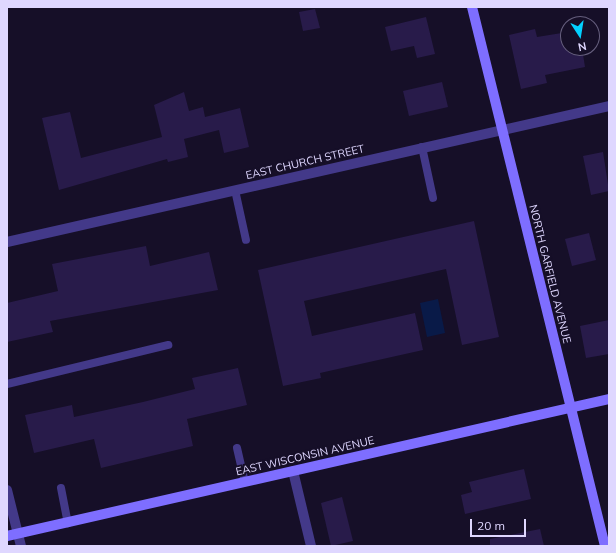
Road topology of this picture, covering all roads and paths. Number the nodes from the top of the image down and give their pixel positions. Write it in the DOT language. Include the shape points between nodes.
graph roads {
  1 [pos="472,7"];
  2 [pos="609,106"];
  3 [pos="502,129"];
  4 [pos="422,147"];
  5 [pos="235,190"];
  6 [pos="433,198"];
  7 [pos="246,240"];
  8 [pos="7,242"];
  9 [pos="168,345"];
  10 [pos="7,384"];
  11 [pos="609,399"];
  12 [pos="571,408"];
  13 [pos="237,448"];
  14 [pos="293,471"];
  15 [pos="244,482"];
  16 [pos="61,488"];
  17 [pos="7,490"];
  18 [pos="68,522"];
  19 [pos="18,534"];
  20 [pos="7,536"];
  21 [pos="21,546"];
  22 [pos="311,546"];
  23 [pos="605,546"];
  1 -- 3 [label="street, NORTH GARFIELD AVENUE"];
  2 -- 3 [label="street, EAST CHURCH STREET"];
  3 -- 4 [label="street, EAST CHURCH STREET"];
  3 -- 12 [label="street, NORTH GARFIELD AVENUE"];
  4 -- 5 [label="street, EAST CHURCH STREET"];
  4 -- 6 [label="lane"];
  5 -- 7 [label="lane"];
  5 -- 8 [label="street, EAST CHURCH STREET"];
  9 -- 10 [label="lane"];
  11 -- 12 [label="street, EAST WISCONSIN AVENUE"];
  12 -- 14 [label="street, EAST WISCONSIN AVENUE"];
  12 -- 23 [label="street, NORTH GARFIELD AVENUE"];
  13 -- 15 [label="lane"];
  14 -- 15 [label="street, EAST WISCONSIN AVENUE"];
  14 -- 22 [label="street"];
  15 -- 18 [label="street, EAST WISCONSIN AVENUE"];
  16 -- 18 [label="lane"];
  17 -- 19 [label="street"];
  18 -- 19 [label="street, EAST WISCONSIN AVENUE"];
  19 -- 20 [label="street, EAST WISCONSIN AVENUE"];
  19 -- 21 [label="street"];
}
